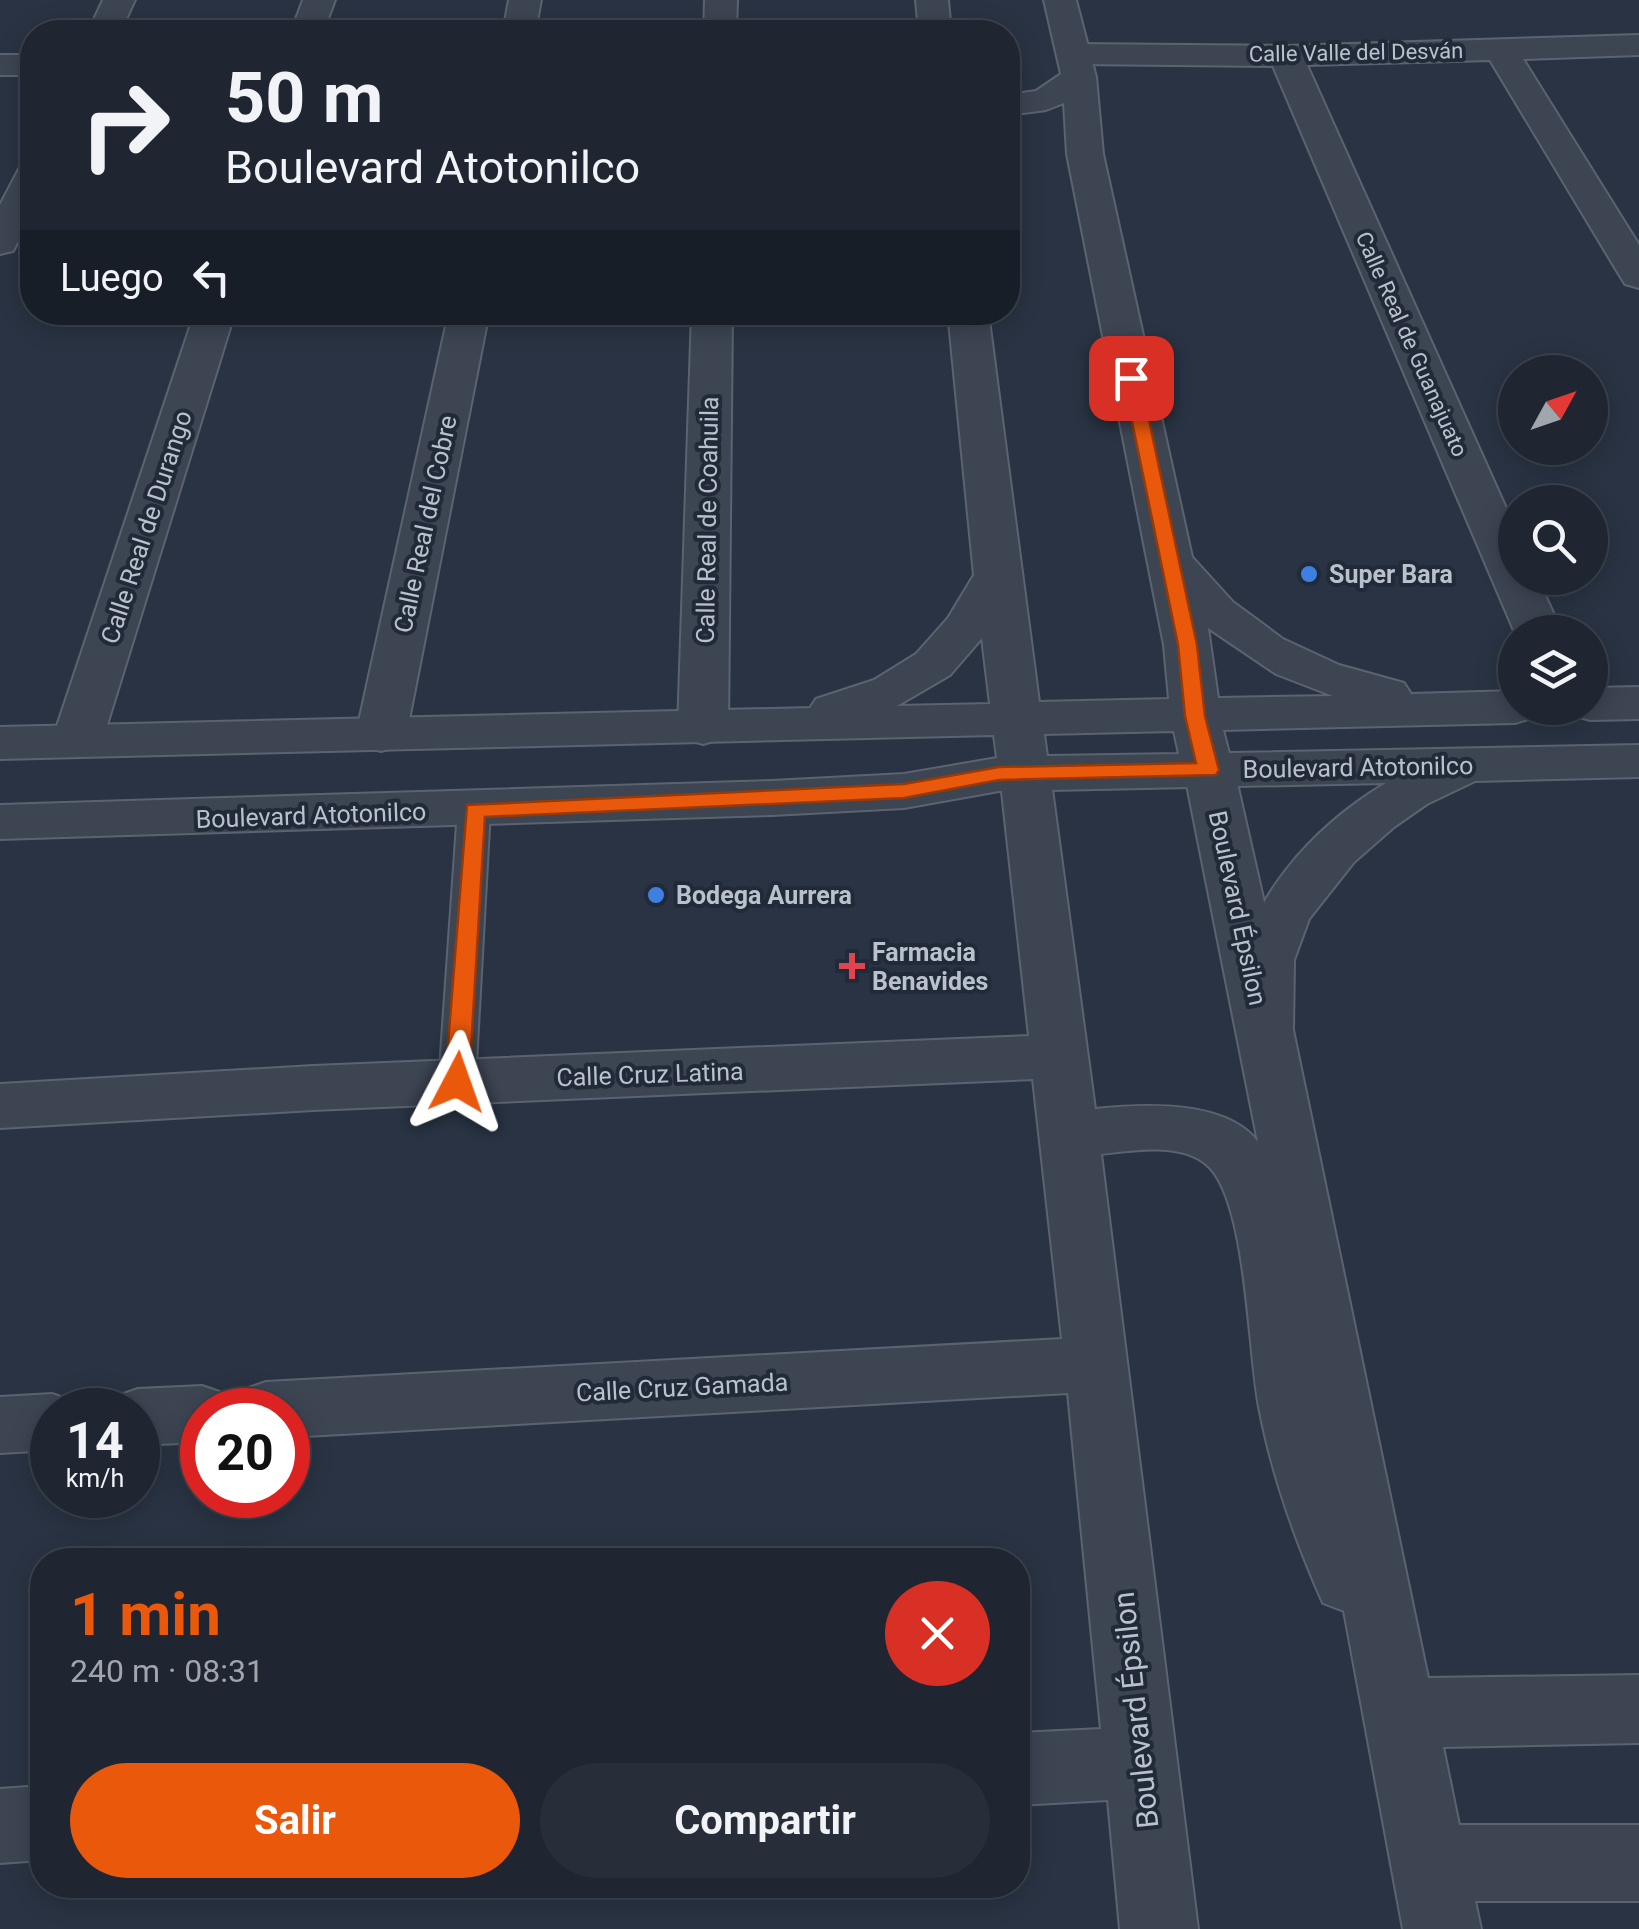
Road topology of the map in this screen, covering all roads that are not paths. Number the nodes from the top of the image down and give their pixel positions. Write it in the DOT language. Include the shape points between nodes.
graph roads {
  1 [pos="1060,0"];
  2 [pos="1639,45"];
  3 [pos="1500,48"];
  4 [pos="1286,56"];
  5 [pos="1076,65"];
  6 [pos="1020,103"];
  7 [pos="20,202"];
  8 [pos="0,243"];
  9 [pos="1639,276"];
  10 [pos="212,325"];
  11 [pos="465,325"];
  12 [pos="712,325"];
  13 [pos="969,325"];
  14 [pos="1170,560"];
  15 [pos="997,575"];
  16 [pos="1531,615"];
  17 [pos="1639,703"];
  18 [pos="1608,704"];
  19 [pos="1498,707"];
  20 [pos="1498,707"];
  21 [pos="702,728"];
  22 [pos="764,728"];
  23 [pos="381,735"];
  24 [pos="78,741"];
  25 [pos="0,743"];
  26 [pos="1202,743"];
  27 [pos="1021,748"];
  28 [pos="1639,761"];
  29 [pos="1466,766"];
  30 [pos="474,810"];
  31 [pos="0,822"];
  32 [pos="1265,1030"];
  33 [pos="1060,1056"];
  34 [pos="457,1082"];
  35 [pos="0,1106"];
  36 [pos="1069,1134"];
  37 [pos="1097,1364"];
  38 [pos="310,1408"];
  39 [pos="30,1423"];
  40 [pos="0,1425"];
  41 [pos="1384,1639"];
  42 [pos="1639,1710"];
  43 [pos="1399,1713"];
  44 [pos="1142,1762"];
  45 [pos="1030,1769"];
  46 [pos="30,1824"];
  47 [pos="0,1826"];
  48 [pos="1639,1863"];
  49 [pos="1435,1896"];
  50 [pos="1159,1929"];
  1 -- 5 [label="street, Boulevard Épsilon"];
  2 -- 3 [label="street, Calle Valle del Desván"];
  3 -- 4 [label="street, Calle Valle del Desván"];
  3 -- 9 [label="street"];
  4 -- 5 [label="street, Calle Valle del Desván"];
  4 -- 16 [label="street, Calle Real de Guanajuato"];
  5 -- 6 [label="street" via="1046,100"];
  5 -- 14 [label="street, Boulevard Épsilon" via="1086,154"];
  7 -- 8 [label="street"];
  10 -- 24 [label="street, Calle Real de Durango"];
  11 -- 23 [label="street, Calle Real del Cobre"];
  12 -- 21 [label="street, Calle Real de Coahuila"];
  13 -- 15 [label="street, Boulevard Épsilon"];
  14 -- 19 [label="street" via="1232,628 1317,675 1408,699"];
  14 -- 26 [label="street, Boulevard Épsilon"];
  15 -- 22 [label="street" via="964,634 923,674 860,703"];
  15 -- 27 [label="street, Boulevard Épsilon"];
  17 -- 18 [label="street"];
  20 -- 26 [label="street, Boulevard Atotonilco"];
  21 -- 22 [label="street, Boulevard Atotonilco"];
  21 -- 23 [label="street, Boulevard Atotonilco"];
  22 -- 27 [label="street, Boulevard Atotonilco"];
  23 -- 24 [label="street, Boulevard Atotonilco"];
  24 -- 25 [label="street, Boulevard Atotonilco"];
  26 -- 27 [label="street, Boulevard Atotonilco"];
  26 -- 29 [label="street, Boulevard Atotonilco"];
  26 -- 32 [label="street, Boulevard Épsilon"];
  27 -- 30 [label="street, Boulevard Atotonilco" via="999,774 904,791"];
  27 -- 33 [label="street, Boulevard Épsilon"];
  28 -- 29 [label="street, Boulevard Atotonilco"];
  29 -- 32 [label="street" via="1396,800 1312,876 1267,957"];
  30 -- 31 [label="street, Boulevard Atotonilco"];
  30 -- 34 [label="lane"];
  32 -- 41 [label="street, Boulevard Épsilon"];
  33 -- 34 [label="street, Calle Cruz Latina"];
  33 -- 36 [label="street, Boulevard Épsilon"];
  34 -- 35 [label="street, Calle Cruz Latina"];
  36 -- 37 [label="street, Boulevard Épsilon"];
  36 -- 41 [label="street, Boulevard Épsilon" via="1179,1130 1230,1149 1246,1172 1270,1258 1292,1406 1324,1526"];
  37 -- 38 [label="street, Calle Cruz Gamada"];
  37 -- 44 [label="street, Boulevard Épsilon"];
  39 -- 40 [label="street"];
  41 -- 43 [label="street, Boulevard Épsilon"];
  42 -- 43 [label="street"];
  43 -- 49 [label="street, Boulevard Épsilon"];
  44 -- 45 [label="street"];
  44 -- 50 [label="street, Boulevard Épsilon"];
  46 -- 47 [label="street"];
  48 -- 49 [label="street"];
}
